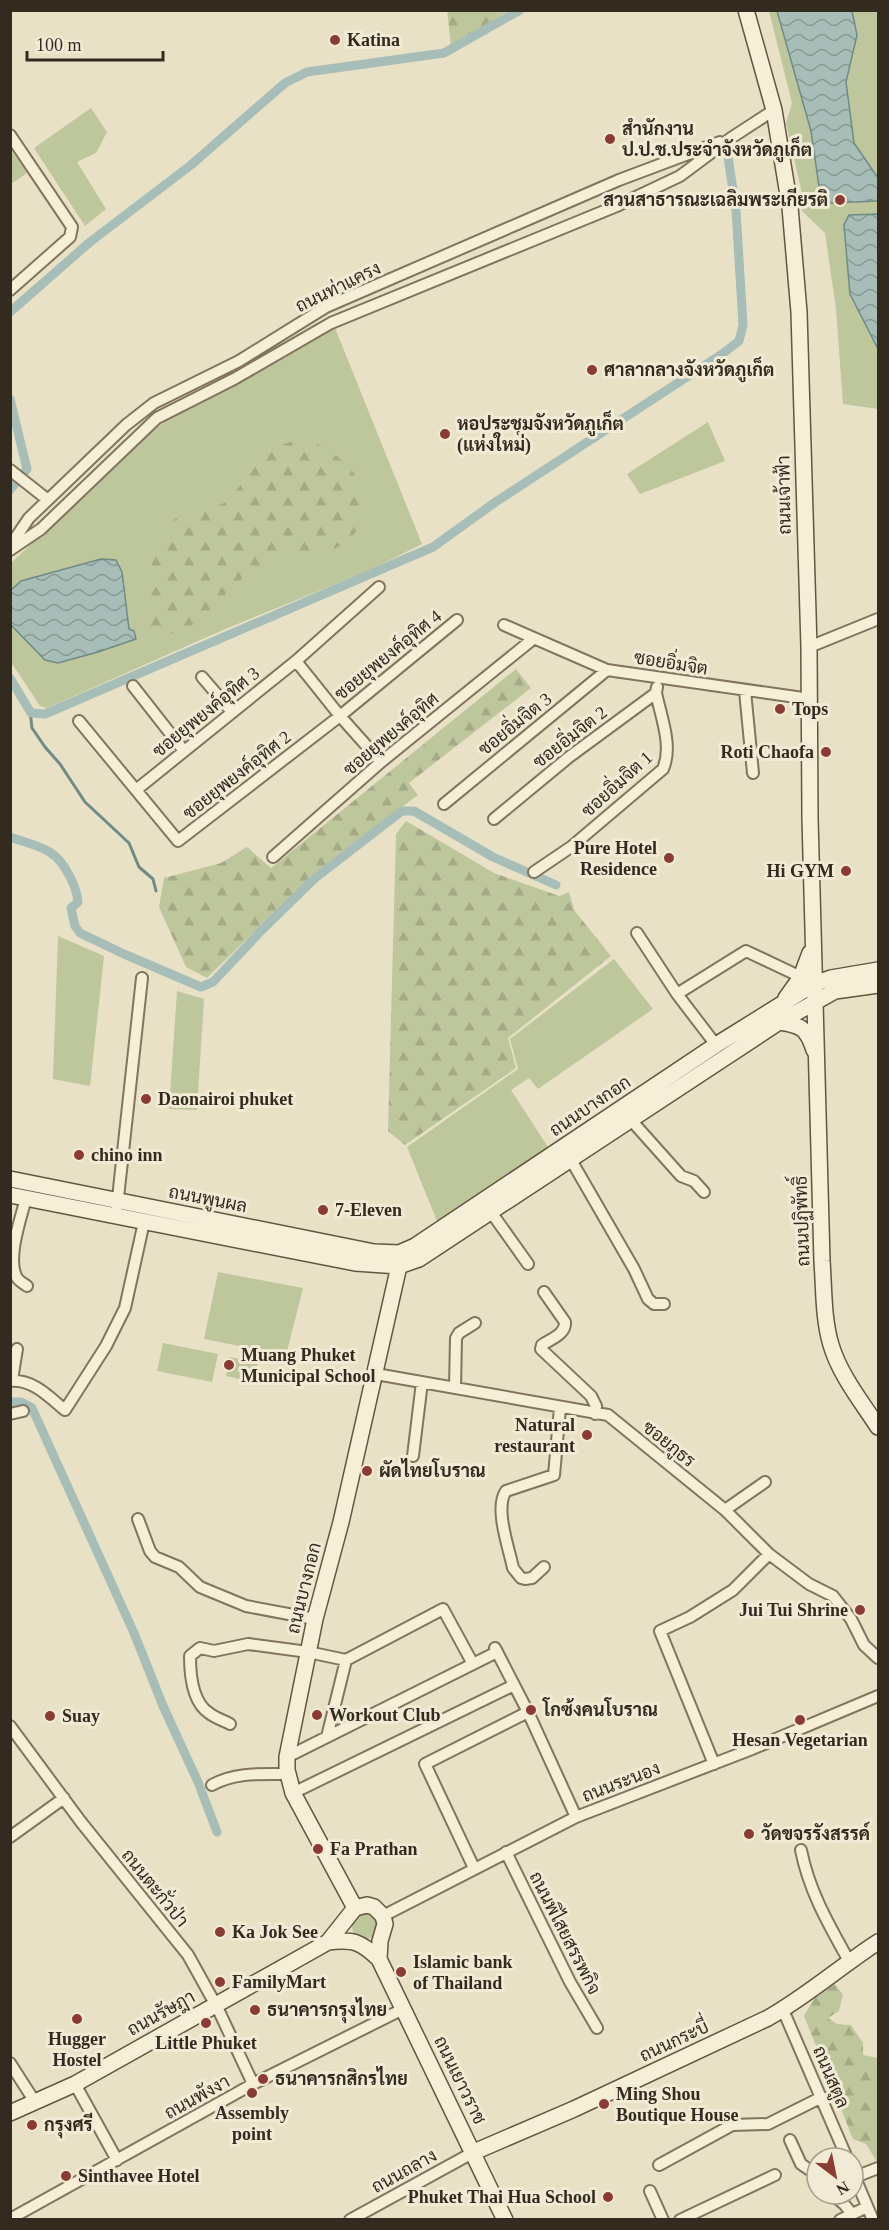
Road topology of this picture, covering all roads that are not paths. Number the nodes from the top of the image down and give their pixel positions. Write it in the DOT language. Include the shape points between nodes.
graph roads {
  1 [pos="746,10"];
  2 [pos="774,111"];
  3 [pos="10,135"];
  4 [pos="731,138"];
  5 [pos="10,290"];
  6 [pos="282,335"];
  7 [pos="289,348"];
  8 [pos="10,471"];
  9 [pos="48,500"];
  10 [pos="10,548"];
  11 [pos="379,587"];
  12 [pos="879,619"];
  13 [pos="457,620"];
  14 [pos="504,625"];
  15 [pos="533,639"];
  16 [pos="809,647"];
  17 [pos="296,661"];
  18 [pos="607,670"];
  19 [pos="202,677"];
  20 [pos="660,679"];
  21 [pos="133,687"];
  22 [pos="745,691"];
  23 [pos="656,693"];
  24 [pos="810,699"];
  25 [pos="232,712"];
  26 [pos="340,716"];
  27 [pos="79,721"];
  28 [pos="184,751"];
  29 [pos="381,762"];
  30 [pos="753,773"];
  31 [pos="136,790"];
  32 [pos="444,804"];
  33 [pos="494,819"];
  34 [pos="273,857"];
  35 [pos="534,872"];
  36 [pos="637,933"];
  37 [pos="879,970"];
  38 [pos="142,978"];
  39 [pos="807,980"];
  40 [pos="879,985"];
  41 [pos="677,994"];
  42 [pos="815,1001"];
  43 [pos="779,1022"];
  44 [pos="716,1045"];
  45 [pos="818,1065"];
  46 [pos="631,1120"];
  47 [pos="571,1160"];
  48 [pos="10,1179"];
  49 [pos="704,1192"];
  50 [pos="18,1197"];
  51 [pos="116,1208"];
  52 [pos="491,1212"];
  53 [pos="144,1222"];
  54 [pos="399,1260"];
  55 [pos="528,1264"];
  56 [pos="27,1286"];
  57 [pos="544,1292"];
  58 [pos="664,1304"];
  59 [pos="475,1323"];
  60 [pos="17,1349"];
  61 [pos="376,1374"];
  62 [pos="11,1381"];
  63 [pos="422,1382"];
  64 [pos="455,1388"];
  65 [pos="560,1408"];
  66 [pos="22,1411"];
  67 [pos="595,1413"];
  68 [pos="10,1414"];
  69 [pos="879,1427"];
  70 [pos="413,1456"];
  71 [pos="765,1482"];
  72 [pos="725,1510"];
  73 [pos="138,1519"];
  74 [pos="769,1554"];
  75 [pos="544,1568"];
  76 [pos="315,1618"];
  77 [pos="308,1652"];
  78 [pos="879,1658"];
  79 [pos="346,1660"];
  80 [pos="473,1664"];
  81 [pos="514,1685"];
  82 [pos="879,1696"];
  83 [pos="528,1712"];
  84 [pos="230,1724"];
  85 [pos="10,1726"];
  86 [pos="327,1737"];
  87 [pos="287,1757"];
  88 [pos="714,1764"];
  89 [pos="288,1774"];
  90 [pos="212,1785"];
  91 [pos="293,1793"];
  92 [pos="64,1798"];
  93 [pos="576,1817"];
  94 [pos="10,1837"];
  95 [pos="801,1850"];
  96 [pos="506,1852"];
  97 [pos="474,1868"];
  98 [pos="355,1908"];
  99 [pos="383,1916"];
  100 [pos="328,1942"];
  101 [pos="879,1942"];
  102 [pos="379,1959"];
  103 [pos="849,1960"];
  104 [pos="216,2005"];
  105 [pos="403,2009"];
  106 [pos="783,2010"];
  107 [pos="597,2028"];
  108 [pos="10,2063"];
  109 [pos="75,2084"];
  110 [pos="253,2084"];
  111 [pos="822,2097"];
  112 [pos="35,2102"];
  113 [pos="10,2113"];
  114 [pos="790,2140"];
  115 [pos="842,2146"];
  116 [pos="474,2152"];
  117 [pos="117,2160"];
  118 [pos="659,2165"];
  119 [pos="805,2167"];
  120 [pos="775,2175"];
  121 [pos="650,2191"];
  122 [pos="865,2202"];
  123 [pos="846,2206"];
  124 [pos="867,2207"];
  125 [pos="852,2214"];
  126 [pos="10,2219"];
  127 [pos="350,2220"];
  128 [pos="505,2220"];
  129 [pos="663,2220"];
  130 [pos="680,2220"];
  131 [pos="840,2220"];
  132 [pos="873,2220"];
  1 -- 2 [label="main road, ถนนเจ้าฟ้า"];
  2 -- 4 [label="street, ถนนท่าแครง"];
  2 -- 16 [label="main road, ถนนเจ้าฟ้า" via="790,207 799,312"];
  3 -- 5 [label="street" via="72,227 70,237"];
  4 -- 6 [label="street, ถนนท่าแครง" via="619,180 326,307"];
  4 -- 7 [label="street, ถนนท่าแครง" via="680,176 619,205 331,323"];
  6 -- 7 [label="street"];
  6 -- 9 [label="street, ถนนท่าแครง" via="154,403"];
  7 -- 10 [label="street, ถนนท่าแครง" via="157,418 41,530"];
  8 -- 9 [label="street"];
  9 -- 10 [label="street, ถนนท่าแครง" via="29,518"];
  11 -- 17 [label="street, ซอยยุพยงค์อุทิศ 3"];
  12 -- 16 [label="street"];
  13 -- 26 [label="street, ซอยยุพยงค์อุทิศ 4"];
  14 -- 15 [label="street, ซอยอิ่มจิต"];
  15 -- 18 [label="street, ซอยอิ่มจิต"];
  15 -- 29 [label="street, ซอยยุพยงค์อุทิศ"];
  16 -- 24 [label="main road, ถนนเจ้าฟ้า"];
  17 -- 25 [label="street, ซอยยุพยงค์อุทิศ 3"];
  17 -- 26 [label="street"];
  18 -- 20 [label="street, ซอยอิ่มจิต"];
  18 -- 32 [label="street, ซอยอิ่มจิต 3"];
  19 -- 25 [label="street"];
  20 -- 22 [label="street, ซอยอิ่มจิต"];
  20 -- 23 [label="street"];
  21 -- 28 [label="street"];
  22 -- 24 [label="street, ซอยอิ่มจิต"];
  22 -- 30 [label="street"];
  23 -- 33 [label="street, ซอยอิ่มจิต 2"];
  23 -- 35 [label="street, ซอยอิ่มจิต 1" via="668,749 663,770 571,847"];
  24 -- 39 [label="main road, ถนนเจ้าฟ้า" via="814,945"];
  25 -- 28 [label="street, ซอยยุพยงค์อุทิศ 3"];
  26 -- 29 [label="street"];
  26 -- 31 [label="street, ซอยยุพยงค์อุทิศ 2" via="178,841"];
  27 -- 31 [label="street"];
  28 -- 31 [label="street, ซอยยุพยงค์อุทิศ 3"];
  29 -- 34 [label="street, ซอยยุพยงค์อุทิศ"];
  36 -- 41 [label="street"];
  37 -- 39 [label="main road"];
  38 -- 51 [label="street"];
  39 -- 41 [label="street" via="746,951"];
  39 -- 42 [label="main road, ถนนปฏิพัทธิ์"];
  39 -- 44 [label="main road, ถนนบางกอก" via="781,1005"];
  40 -- 42 [label="main road, ถนนบางกอก" via="835,991"];
  41 -- 44 [label="street"];
  42 -- 43 [label="main road, ถนนบางกอก"];
  42 -- 45 [label="main road, ถนนปฏิพัทธิ์"];
  43 -- 45 [label="main road" via="798,1025 810,1036"];
  43 -- 46 [label="main road, ถนนบางกอก"];
  44 -- 54 [label="main road, ถนนบางกอก"];
  45 -- 69 [label="main road, ถนนปฏิพัทธิ์" via="822,1261 828,1330 831,1347 846,1377"];
  46 -- 47 [label="main road, ถนนบางกอก"];
  46 -- 49 [label="street" via="681,1176 694,1181"];
  47 -- 52 [label="main road, ถนนบางกอก"];
  47 -- 58 [label="street" via="648,1299"];
  48 -- 51 [label="main road, ถนนพูนผล"];
  50 -- 51 [label="main road, ถนนพูนผล"];
  50 -- 56 [label="street" via="14,1268 18,1279"];
  51 -- 53 [label="main road, ถนนพูนผล"];
  51 -- 54 [label="main road, ถนนพูนผล" via="362,1250"];
  52 -- 54 [label="main road, ถนนบางกอก" via="418,1259"];
  52 -- 55 [label="street"];
  53 -- 54 [label="main road, ถนนพูนผล" via="354,1263"];
  53 -- 62 [label="street" via="125,1308 65,1410 24,1380"];
  54 -- 61 [label="main road, ถนนบางกอก"];
  57 -- 67 [label="street" via="566,1327 542,1344 541,1349 591,1396"];
  59 -- 64 [label="street" via="456,1338"];
  60 -- 62 [label="street"];
  61 -- 63 [label="street, ซอยภูธร"];
  61 -- 76 [label="main road, ถนนบางกอก"];
  63 -- 64 [label="street, ซอยภูธร"];
  63 -- 70 [label="street"];
  64 -- 65 [label="street, ซอยภูธร"];
  65 -- 67 [label="street, ซอยภูธร"];
  65 -- 75 [label="street" via="554,1475 506,1491 502,1498 501,1513 513,1568 525,1579"];
  66 -- 68 [label="street"];
  67 -- 72 [label="street, ซอยภูธร" via="608,1415"];
  71 -- 72 [label="street"];
  72 -- 74 [label="street, ซอยภูธร"];
  73 -- 76 [label="street" via="155,1557 179,1567 200,1587 246,1606"];
  74 -- 78 [label="street, ซอยภูธร" via="809,1584 833,1596 864,1645"];
  74 -- 88 [label="street" via="734,1590 660,1631"];
  76 -- 77 [label="main road, ถนนบางกอก"];
  77 -- 79 [label="street"];
  77 -- 84 [label="street" via="248,1644 214,1651 195,1650 190,1665 199,1704"];
  77 -- 87 [label="main road, ถนนบางกอก"];
  79 -- 80 [label="street" via="443,1609"];
  79 -- 86 [label="street"];
  80 -- 81 [label="street" via="496,1650"];
  80 -- 86 [label="street"];
  81 -- 83 [label="street"];
  81 -- 91 [label="street"];
  82 -- 88 [label="street, ถนนระนอง"];
  83 -- 93 [label="street"];
  83 -- 97 [label="street" via="425,1764"];
  85 -- 92 [label="street, ถนนตะกั่วป่า"];
  86 -- 87 [label="street"];
  87 -- 89 [label="main road, ถนนบางกอก"];
  88 -- 93 [label="street, ถนนระนอง"];
  89 -- 90 [label="street" via="243,1775"];
  89 -- 91 [label="main road, ถนนบางกอก"];
  91 -- 98 [label="main road, ถนนบางกอก"];
  92 -- 94 [label="street"];
  92 -- 104 [label="street, ถนนตะกั่วป่า" via="188,1956"];
  93 -- 96 [label="street, ถนนระนอง"];
  95 -- 103 [label="street" via="825,1919"];
  96 -- 97 [label="street, ถนนระนอง"];
  96 -- 107 [label="street, ถนนพิไสยสรรพกิจ"];
  97 -- 99 [label="street, ถนนระนอง"];
  98 -- 99 [label="main road" via="374,1907"];
  98 -- 100 [label="main road"];
  99 -- 102 [label="main road"];
  100 -- 102 [label="main road" via="351,1940"];
  100 -- 104 [label="main road, ถนนรัษฎา"];
  101 -- 103 [label="main road, ถนนกระบี่"];
  102 -- 105 [label="main road, ถนนเยาวราช"];
  103 -- 106 [label="main road, ถนนกระบี่"];
  104 -- 109 [label="main road, ถนนรัษฎา"];
  104 -- 110 [label="street, ถนนตะกั่วป่า"];
  105 -- 110 [label="street, ถนนพังงา"];
  105 -- 116 [label="main road, ถนนเยาวราช"];
  106 -- 111 [label="street, ถนนสตูล"];
  106 -- 116 [label="main road, ถนนกระบี่"];
  108 -- 112 [label="street"];
  109 -- 112 [label="main road, ถนนรัษฎา"];
  109 -- 117 [label="street"];
  110 -- 117 [label="street, ถนนพังงา"];
  111 -- 115 [label="street, ถนนสตูล"];
  111 -- 118 [label="street" via="768,2124 732,2125"];
  112 -- 113 [label="main road, ถนนรัษฎา"];
  114 -- 119 [label="street"];
  116 -- 127 [label="street, ถนนถลาง"];
  116 -- 128 [label="main road, ถนนเยาวราช"];
  117 -- 126 [label="street, ถนนพังงา"];
  120 -- 130 [label="street"];
  121 -- 129 [label="street"];
  122 -- 124 [label="street"];
  123 -- 125 [label="street"];
  124 -- 125 [label="street"];
  124 -- 132 [label="street"];
  125 -- 131 [label="street"];
}
